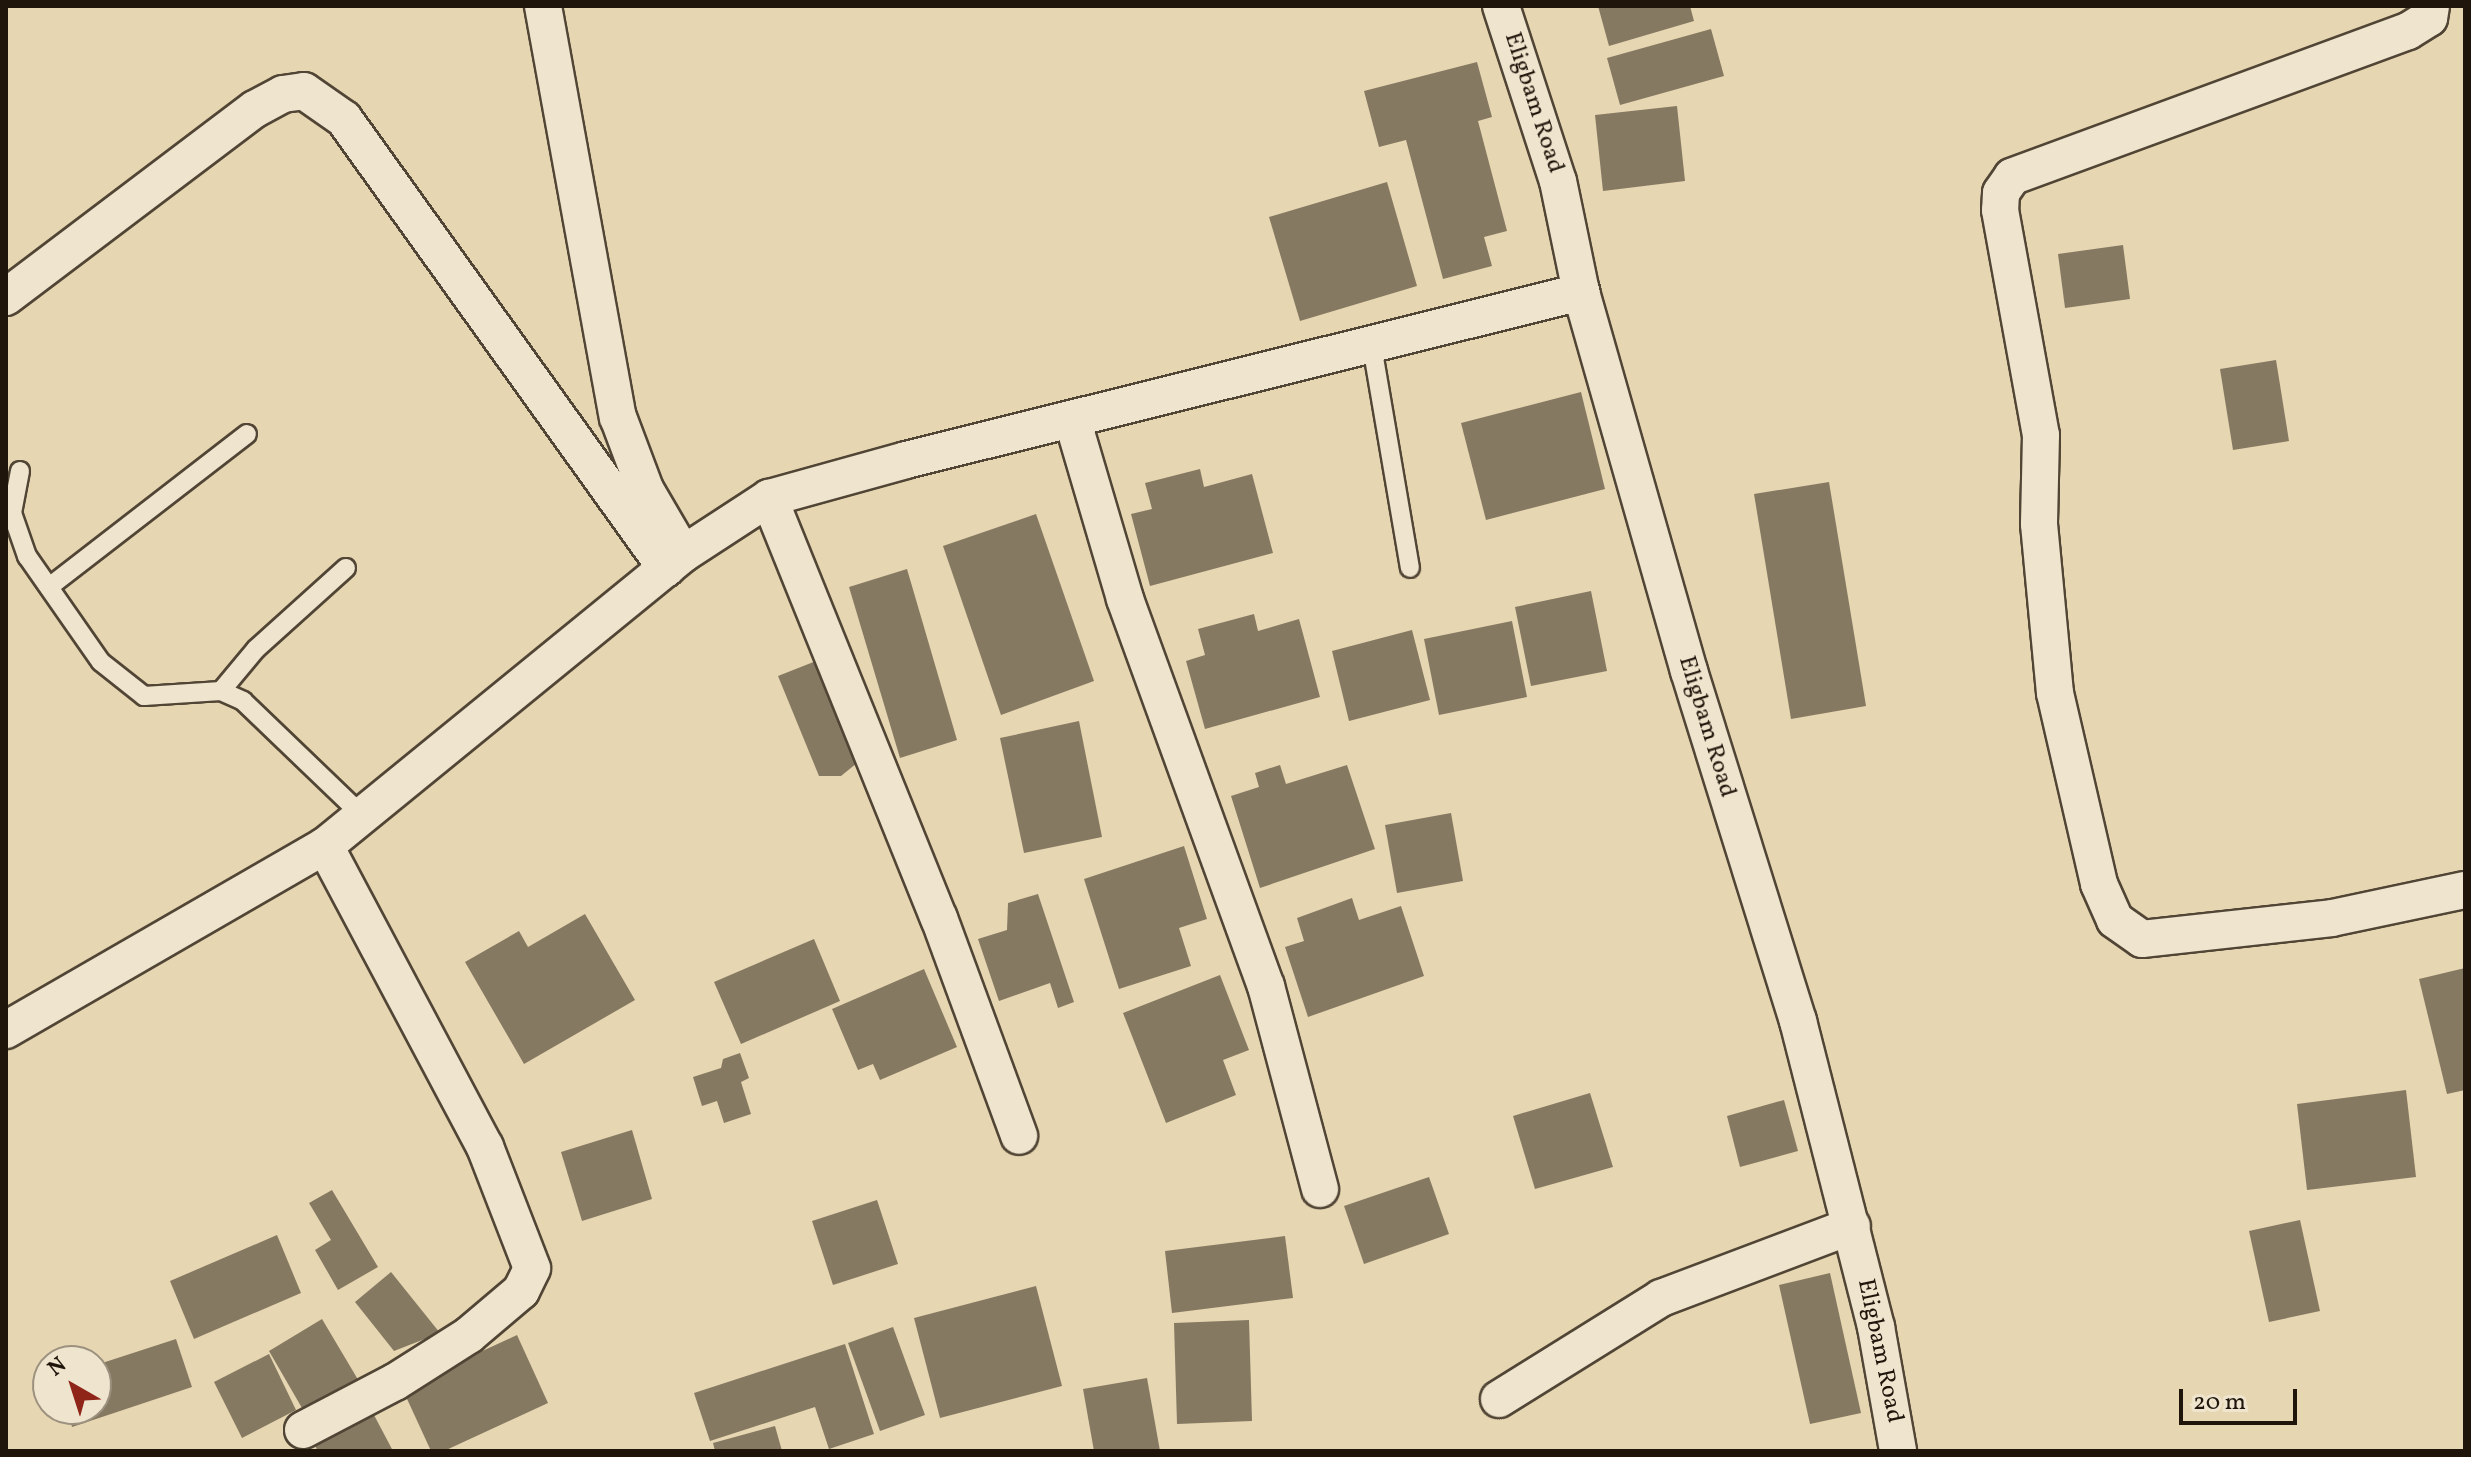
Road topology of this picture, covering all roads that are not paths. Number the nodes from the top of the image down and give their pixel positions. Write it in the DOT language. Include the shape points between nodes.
graph roads {
  1 [pos="543,6"];
  2 [pos="1501,6"];
  3 [pos="2431,6"];
  4 [pos="1581,292"];
  5 [pos="6,297"];
  6 [pos="1372,346"];
  7 [pos="1073,422"];
  8 [pos="247,434"];
  9 [pos="20,471"];
  10 [pos="769,498"];
  11 [pos="674,561"];
  12 [pos="346,568"];
  13 [pos="1410,568"];
  14 [pos="49,587"];
  15 [pos="221,691"];
  16 [pos="363,816"];
  17 [pos="325,846"];
  18 [pos="2465,890"];
  19 [pos="6,1030"];
  20 [pos="1019,1136"];
  21 [pos="1320,1189"];
  22 [pos="1852,1226"];
  23 [pos="1499,1399"];
  24 [pos="303,1430"];
  25 [pos="1898,1451"];
  1 -- 11 [label="street" via="618,417"];
  2 -- 4 [label="street, Eligbam Road" via="1558,181"];
  3 -- 18 [label="street" via="2429,18 2408,31 2012,177 2001,193 2000,210 2041,435 2039,524 2055,693 2099,884 2115,920 2142,939 2332,918"];
  4 -- 6 [label="street"];
  4 -- 22 [label="street, Eligbam Road" via="1689,671 1798,1021"];
  5 -- 11 [label="street" via="255,109 283,94 304,91 344,119"];
  6 -- 7 [label="street"];
  6 -- 13 [label="lane"];
  7 -- 10 [label="street"];
  7 -- 21 [label="street" via="1125,599 1266,986"];
  8 -- 14 [label="lane"];
  9 -- 14 [label="lane" via="12,513 27,556"];
  10 -- 11 [label="street"];
  10 -- 20 [label="street" via="933,904"];
  11 -- 16 [label="street"];
  12 -- 15 [label="lane" via="256,649"];
  14 -- 15 [label="lane" via="101,662 144,696"];
  15 -- 16 [label="lane" via="243,701"];
  16 -- 17 [label="street"];
  17 -- 19 [label="street"];
  17 -- 24 [label="street" via="485,1147 532,1268 521,1291 469,1335 395,1382"];
  22 -- 23 [label="street" via="1661,1298"];
  22 -- 25 [label="street, Eligbam Road"];
}
